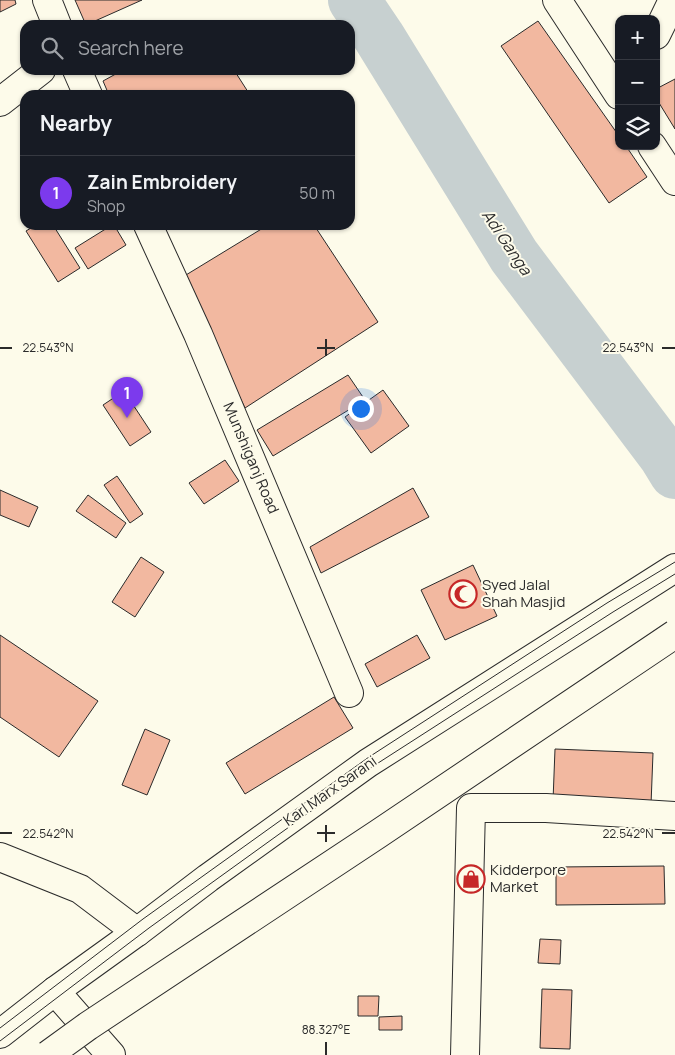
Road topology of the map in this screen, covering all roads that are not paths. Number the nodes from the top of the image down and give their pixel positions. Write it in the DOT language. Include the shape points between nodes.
graph roads {
  1 [pos="47,0"];
  2 [pos="673,0"];
  3 [pos="565,5"];
  4 [pos="56,20"];
  5 [pos="660,27"];
  6 [pos="35,75"];
  7 [pos="79,75"];
  8 [pos="615,88"];
  9 [pos="86,90"];
  10 [pos="0,102"];
  11 [pos="655,150"];
  12 [pos="675,181"];
  13 [pos="150,230"];
  14 [pos="675,568"];
  15 [pos="675,634"];
  16 [pos="349,693"];
  17 [pos="675,816"];
  18 [pos="0,857"];
  19 [pos="137,932"];
  20 [pos="55,991"];
  21 [pos="0,1034"];
  22 [pos="48,1055"];
  23 [pos="111,1055"];
  24 [pos="466,1055"];
  1 -- 4 [label="main road"];
  2 -- 5 [label="main road"];
  3 -- 8 [label="main road"];
  6 -- 10 [label="main road"];
  7 -- 9 [label="main road"];
  11 -- 12 [label="main road"];
  13 -- 16 [label="main road, Munshiganj Road" via="198,334"];
  14 -- 19 [label="main road, Karl Marx Sarani" via="368,763"];
  15 -- 22 [label="main road, bridge"];
  17 -- 24 [label="main road" via="546,808 471,808"];
  18 -- 19 [label="main road" via="80,889"];
  19 -- 20 [label="main road, Karl Marx Sarani"];
  20 -- 21 [label="main road, Karl Marx Sarani"];
  20 -- 23 [label="main road"];
}
